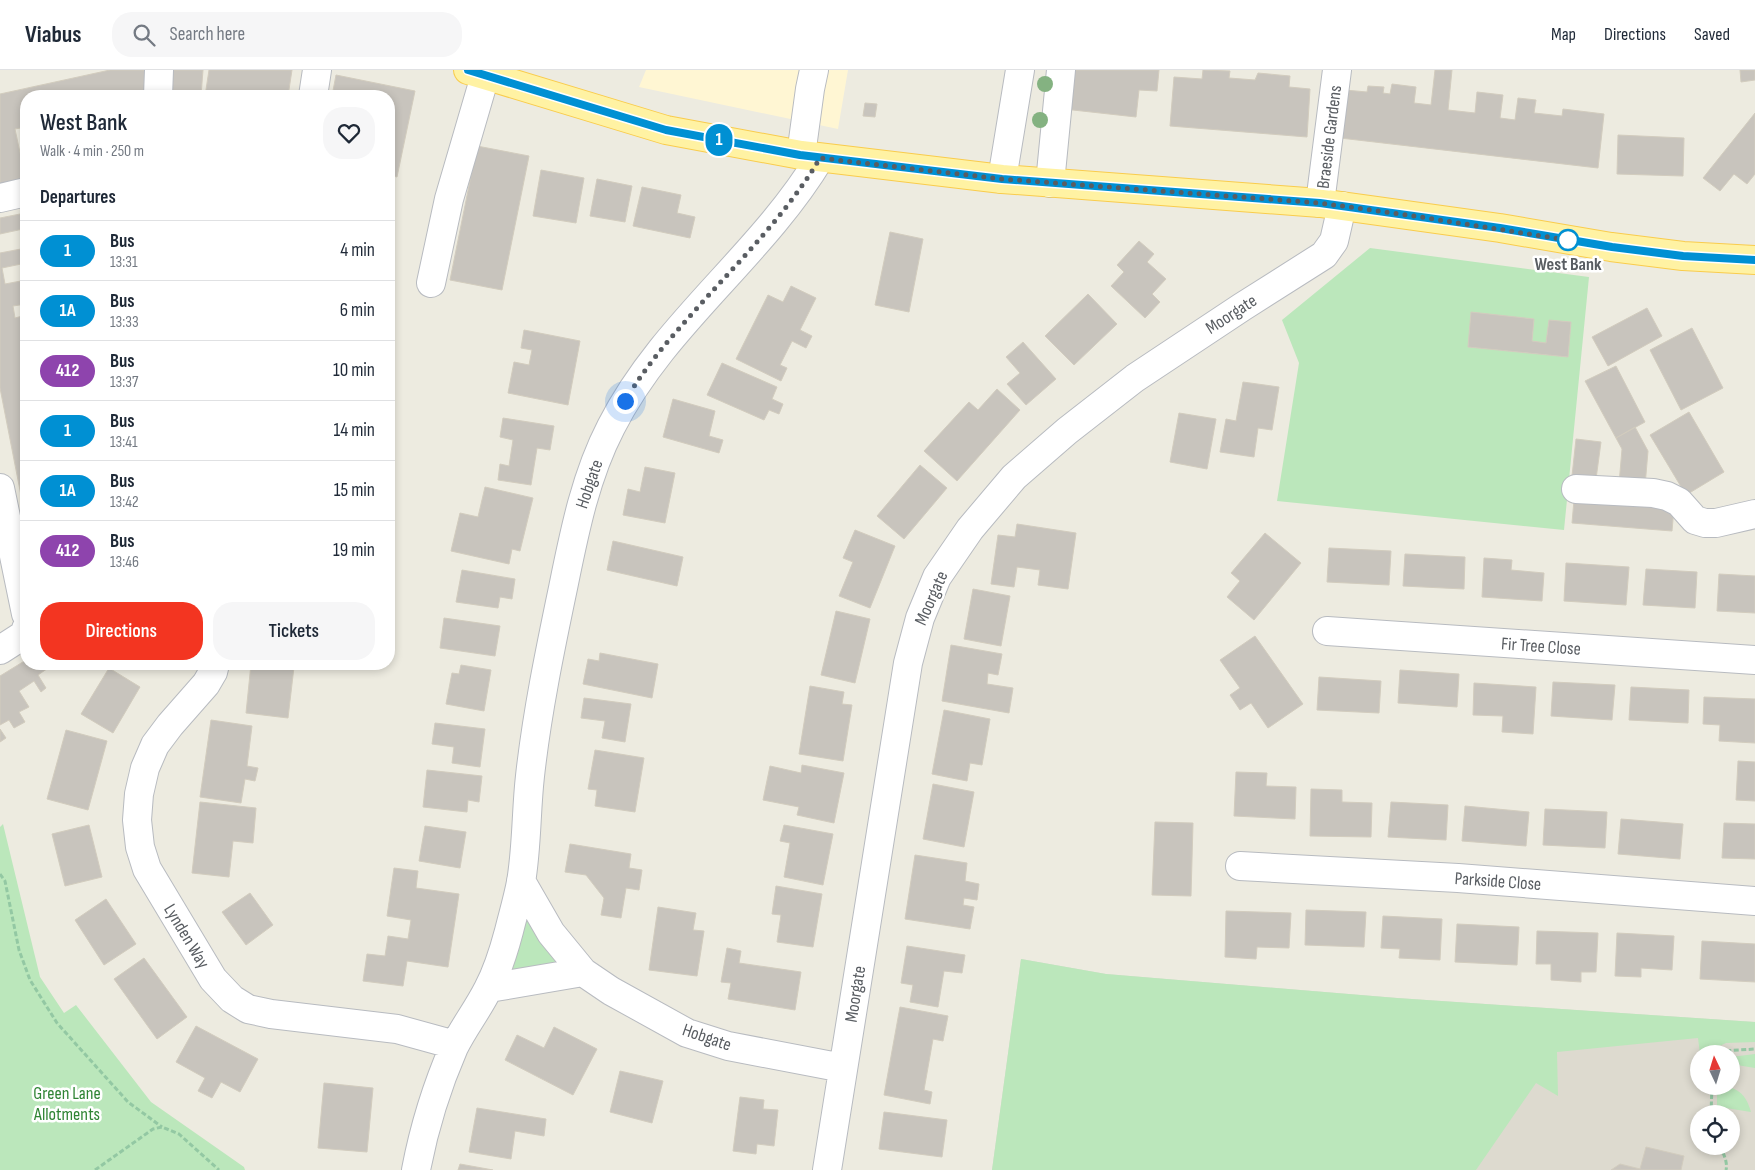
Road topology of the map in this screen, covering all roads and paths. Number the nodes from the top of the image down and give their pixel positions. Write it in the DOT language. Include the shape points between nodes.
graph roads {
  1 [pos="159,70"];
  2 [pos="317,70"];
  3 [pos="814,70"];
  4 [pos="1020,70"];
  5 [pos="1061,70"];
  6 [pos="1337,70"];
  7 [pos="477,73"];
  8 [pos="158,90"];
  9 [pos="314,90"];
  10 [pos="810,156"];
  11 [pos="1002,179"];
  12 [pos="1050,183"];
  13 [pos="20,193"];
  14 [pos="0,198"];
  15 [pos="1331,205"];
  16 [pos="1755,260"];
  17 [pos="431,283"];
  18 [pos="0,488"];
  19 [pos="1576,489"];
  20 [pos="1755,514"];
  21 [pos="20,596"];
  22 [pos="1326,632"];
  23 [pos="20,633"];
  24 [pos="0,650"];
  25 [pos="1755,660"];
  26 [pos="214,670"];
  27 [pos="1240,866"];
  28 [pos="0,874"];
  29 [pos="521,881"];
  30 [pos="1755,901"];
  31 [pos="583,972"];
  32 [pos="489,988"];
  33 [pos="455,1045"];
  34 [pos="1755,1049"];
  35 [pos="1740,1050"];
  36 [pos="843,1068"];
  37 [pos="162,1126"];
  38 [pos="1723,1155"];
  39 [pos="95,1170"];
  40 [pos="219,1170"];
  41 [pos="416,1170"];
  42 [pos="827,1170"];
  43 [pos="1726,1170"];
  1 -- 8 [label="street"];
  2 -- 9 [label="street"];
  3 -- 10 [label="street" via="810,89"];
  4 -- 11 [label="street"];
  5 -- 12 [label="street"];
  6 -- 15 [label="street, Braeside Gardens"];
  7 -- 10 [label="main road" via="666,130"];
  7 -- 17 [label="street"];
  10 -- 11 [label="main road"];
  10 -- 29 [label="street, Hobgate" via="806,180 783,212 660,350 633,387 609,429 576,523 557,616 530,774"];
  11 -- 12 [label="main road"];
  12 -- 15 [label="main road"];
  13 -- 14 [label="street"];
  15 -- 16 [label="main road" via="1612,247 1683,256"];
  15 -- 36 [label="street, Moorgate" via="1334,241 1324,255 1135,378 1067,431 1014,478 970,529 937,577 920,618 908,663"];
  18 -- 21 [label="street"];
  19 -- 20 [label="street" via="1667,496 1679,502 1695,520 1705,524"];
  22 -- 25 [label="street, Fir Tree Close"];
  23 -- 24 [label="street"];
  26 -- 33 [label="street, Lynden Way" via="206,684 155,746 145,768 137,820 140,848 147,869 213,979 232,999 248,1009 396,1028"];
  27 -- 30 [label="street, Parkside Close" via="1458,878"];
  28 -- 37 [label="path" via="5,881 19,950 30,980 57,1023 128,1102"];
  29 -- 31 [label="street, Hobgate" via="552,933"];
  29 -- 32 [label="street, Hobgate" via="508,936"];
  31 -- 32 [label="street"];
  31 -- 36 [label="street, Hobgate" via="687,1033 728,1046"];
  32 -- 33 [label="street, Hobgate"];
  33 -- 41 [label="street, Hobgate" via="420,1144"];
  34 -- 35 [label="path"];
  36 -- 42 [label="street, Moorgate"];
  37 -- 39 [label="path"];
  37 -- 40 [label="path" via="179,1134"];
  38 -- 43 [label="path"];
}
